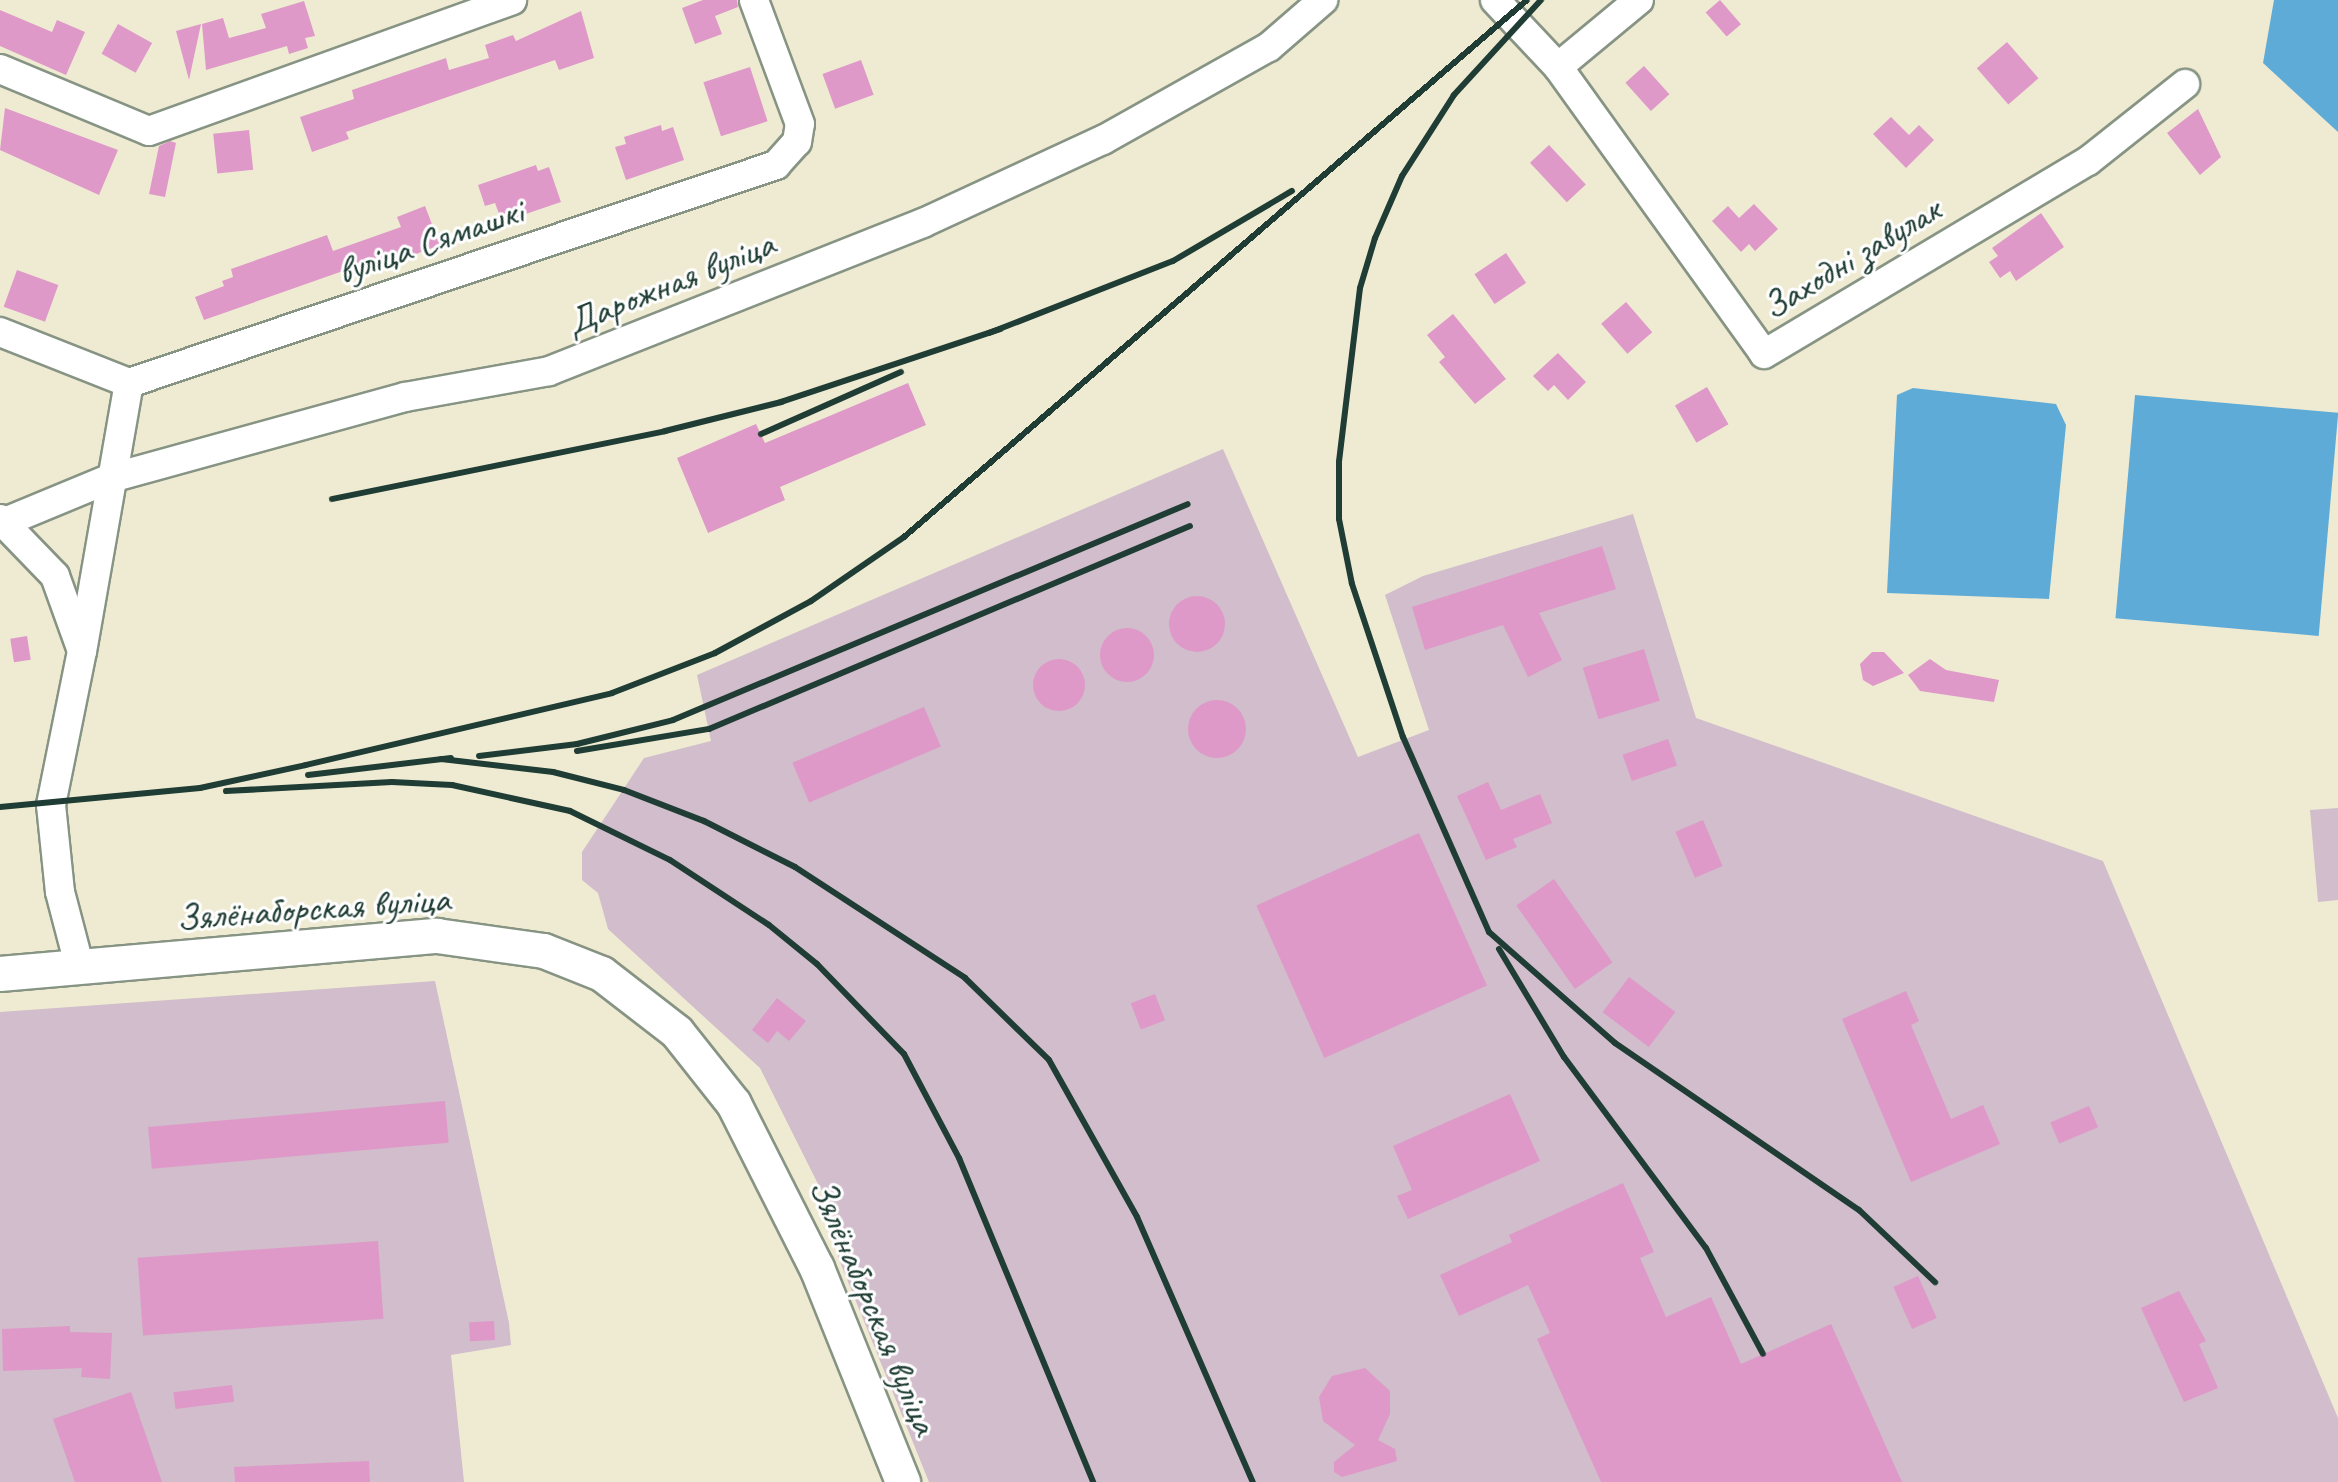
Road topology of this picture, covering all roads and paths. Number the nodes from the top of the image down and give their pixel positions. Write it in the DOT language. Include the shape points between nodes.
graph roads {
  1 [pos="512,0"];
  2 [pos="754,0"];
  3 [pos="1495,0"];
  4 [pos="1639,0"];
  5 [pos="1314,3"];
  6 [pos="1558,67"];
  7 [pos="0,69"];
  8 [pos="2185,84"];
  9 [pos="0,332"];
  10 [pos="129,383"];
  11 [pos="111,478"];
  12 [pos="3,520"];
  13 [pos="82,651"];
  14 [pos="80,968"];
  15 [pos="0,974"];
  16 [pos="903,1482"];
  1 -- 7 [label="street" via="149,131"];
  2 -- 10 [label="street, вуліца Сямашкі" via="800,124 797,142 776,165"];
  3 -- 6 [label="street, Заходні завулак"];
  4 -- 6 [label="street"];
  5 -- 11 [label="street, Дарожная вуліца" via="1269,47 1103,140 1000,190 564,366 405,397"];
  6 -- 8 [label="street, Заходні завулак" via="1764,354 2088,161"];
  9 -- 10 [label="street"];
  10 -- 11 [label="street"];
  11 -- 12 [label="street, Дарожная вуліца"];
  11 -- 13 [label="street"];
  12 -- 13 [label="street" via="55,576"];
  13 -- 14 [label="street" via="51,805 60,892"];
  14 -- 15 [label="main road, Зялёнаборская вуліца"];
  14 -- 16 [label="main road, Зялёнаборская вуліца" via="437,936 544,951 602,974 677,1032 734,1104 817,1268"];
}
